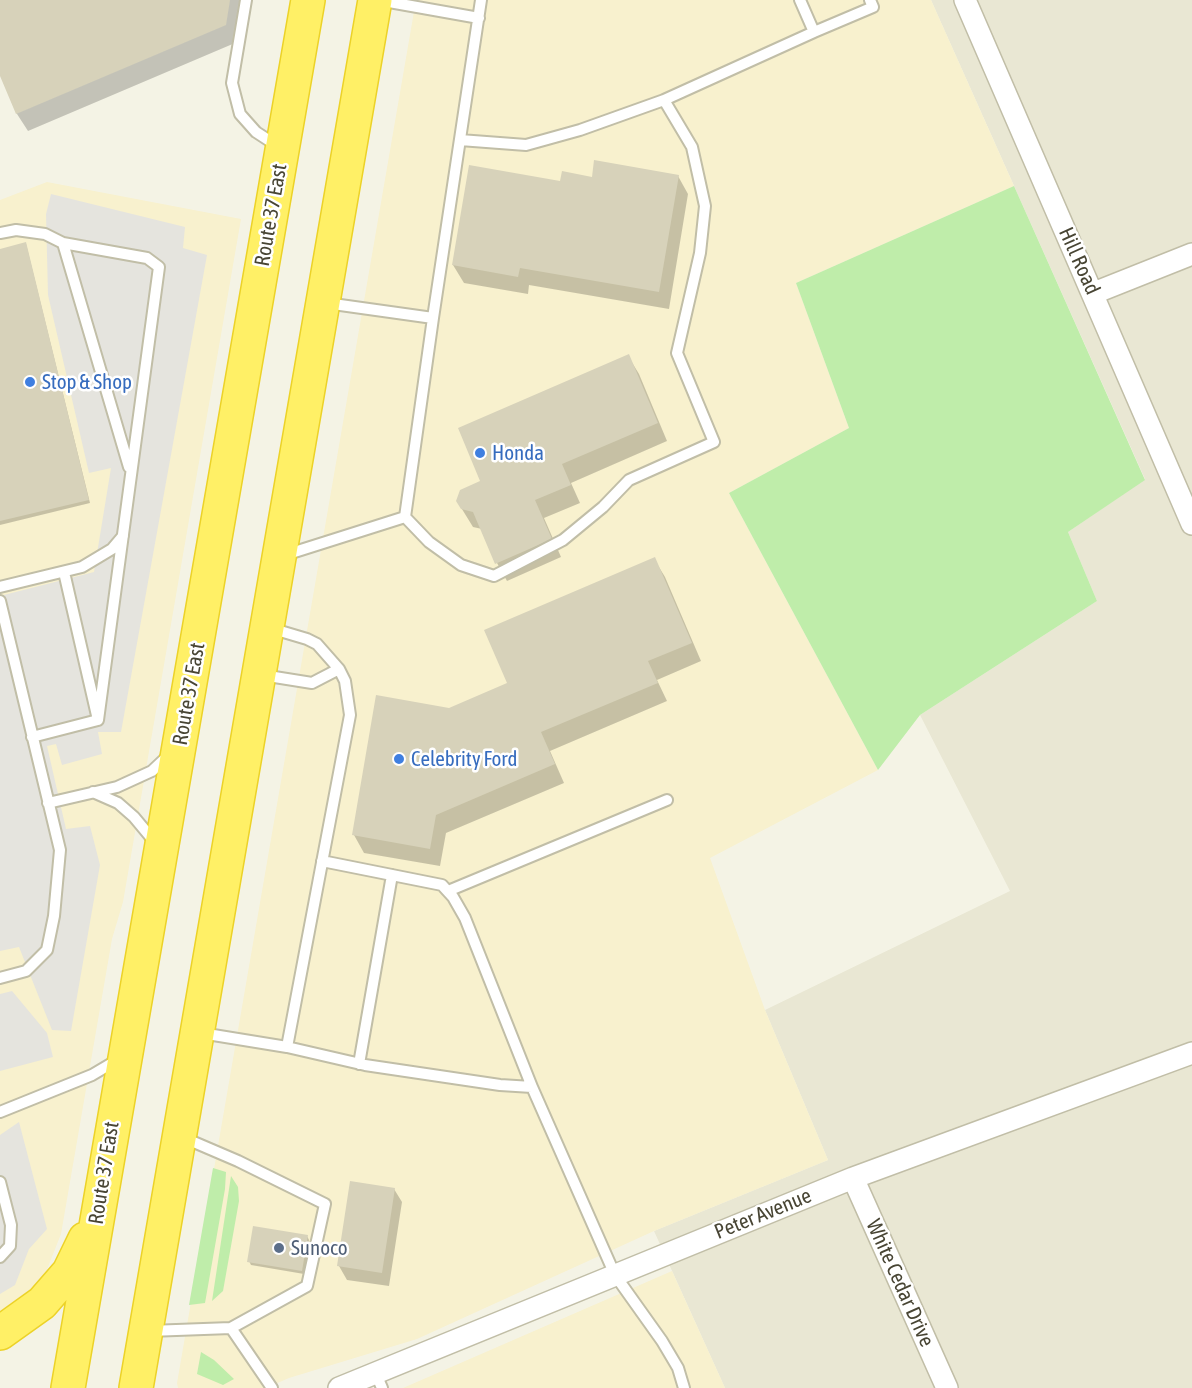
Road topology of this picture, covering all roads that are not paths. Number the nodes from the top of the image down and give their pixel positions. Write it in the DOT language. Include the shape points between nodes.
graph roads {
  1 [pos="246,0"];
  2 [pos="308,0"];
  3 [pos="376,0"];
  4 [pos="482,0"];
  5 [pos="800,0"];
  6 [pos="870,0"];
  7 [pos="965,0"];
  8 [pos="479,18"];
  9 [pos="814,32"];
  10 [pos="664,100"];
  11 [pos="460,140"];
  12 [pos="282,150"];
  13 [pos="0,233"];
  14 [pos="63,243"];
  15 [pos="1192,254"];
  16 [pos="1094,293"];
  17 [pos="322,303"];
  18 [pos="433,318"];
  19 [pos="131,473"];
  20 [pos="405,517"];
  21 [pos="1192,524"];
  22 [pos="123,536"];
  23 [pos="279,557"];
  24 [pos="64,572"];
  25 [pos="0,587"];
  26 [pos="0,601"];
  27 [pos="267,628"];
  28 [pos="339,669"];
  29 [pos="259,674"];
  30 [pos="98,720"];
  31 [pos="32,737"];
  32 [pos="180,741"];
  33 [pos="93,792"];
  34 [pos="667,800"];
  35 [pos="48,803"];
  36 [pos="161,854"];
  37 [pos="322,861"];
  38 [pos="392,875"];
  39 [pos="448,891"];
  40 [pos="0,978"];
  41 [pos="197,1033"];
  42 [pos="287,1047"];
  43 [pos="1192,1053"];
  44 [pos="124,1055"];
  45 [pos="359,1064"];
  46 [pos="532,1087"];
  47 [pos="0,1112"];
  48 [pos="179,1136"];
  49 [pos="853,1178"];
  50 [pos="0,1182"];
  51 [pos="97,1216"];
  52 [pos="0,1257"];
  53 [pos="615,1275"];
  54 [pos="231,1328"];
  55 [pos="146,1331"];
  56 [pos="0,1333"];
  57 [pos="379,1381"];
  58 [pos="68,1388"];
  59 [pos="136,1388"];
  60 [pos="272,1388"];
  61 [pos="339,1388"];
  62 [pos="684,1388"];
  63 [pos="947,1388"];
  1 -- 12 [label="lane" via="232,83 240,114 256,132"];
  2 -- 12 [label="highway, Route 37 East"];
  3 -- 8 [label="lane"];
  3 -- 17 [label="highway"];
  4 -- 8 [label="lane"];
  5 -- 9 [label="lane"];
  6 -- 9 [label="lane" via="873,7"];
  7 -- 16 [label="street, Hill Road"];
  8 -- 11 [label="lane"];
  9 -- 10 [label="lane"];
  10 -- 11 [label="lane" via="526,145"];
  10 -- 20 [label="lane" via="693,147 705,206 700,253 677,353 714,442 629,480 563,540 494,576 461,565 429,542"];
  11 -- 18 [label="lane"];
  12 -- 32 [label="highway, Route 37 East"];
  13 -- 14 [label="lane" via="16,230 45,234"];
  14 -- 19 [label="lane"];
  14 -- 19 [label="lane" via="147,258 159,267"];
  15 -- 16 [label="street"];
  16 -- 21 [label="street, Hill Road"];
  17 -- 18 [label="lane"];
  17 -- 23 [label="highway"];
  18 -- 20 [label="lane"];
  19 -- 22 [label="lane"];
  20 -- 23 [label="lane"];
  22 -- 24 [label="lane" via="98,558"];
  22 -- 30 [label="lane"];
  23 -- 27 [label="highway"];
  24 -- 25 [label="lane"];
  24 -- 30 [label="lane"];
  26 -- 31 [label="lane"];
  27 -- 28 [label="lane" via="317,644"];
  27 -- 29 [label="highway"];
  28 -- 29 [label="lane" via="312,683"];
  28 -- 37 [label="lane" via="345,681 350,715"];
  29 -- 41 [label="highway"];
  30 -- 31 [label="lane"];
  31 -- 35 [label="lane"];
  32 -- 33 [label="lane" via="152,771 117,787"];
  32 -- 36 [label="highway, Route 37 East"];
  33 -- 35 [label="lane"];
  33 -- 36 [label="lane" via="134,817"];
  34 -- 39 [label="lane"];
  35 -- 40 [label="lane" via="60,850 54,916 46,950 26,971"];
  36 -- 44 [label="highway, Route 37 East"];
  37 -- 38 [label="lane"];
  37 -- 42 [label="lane"];
  38 -- 39 [label="lane" via="442,885"];
  38 -- 45 [label="lane"];
  39 -- 46 [label="lane" via="465,918"];
  41 -- 42 [label="lane"];
  41 -- 48 [label="highway"];
  42 -- 45 [label="lane"];
  43 -- 49 [label="street, Peter Avenue"];
  44 -- 47 [label="lane" via="92,1075"];
  44 -- 51 [label="highway, Route 37 East"];
  45 -- 46 [label="lane"];
  46 -- 53 [label="lane"];
  48 -- 54 [label="lane" via="325,1204 308,1286"];
  48 -- 55 [label="highway"];
  49 -- 53 [label="street, Peter Avenue"];
  49 -- 63 [label="street, White Cedar Drive"];
  50 -- 52 [label="lane" via="11,1225 10,1246"];
  51 -- 56 [label="highway" via="69,1272 42,1303"];
  51 -- 58 [label="highway, Route 37 East"];
  53 -- 57 [label="street, Peter Avenue"];
  53 -- 62 [label="lane" via="662,1341 678,1368"];
  54 -- 55 [label="lane"];
  54 -- 60 [label="lane"];
  55 -- 59 [label="highway"];
  57 -- 61 [label="street, Peter Avenue"];
}
